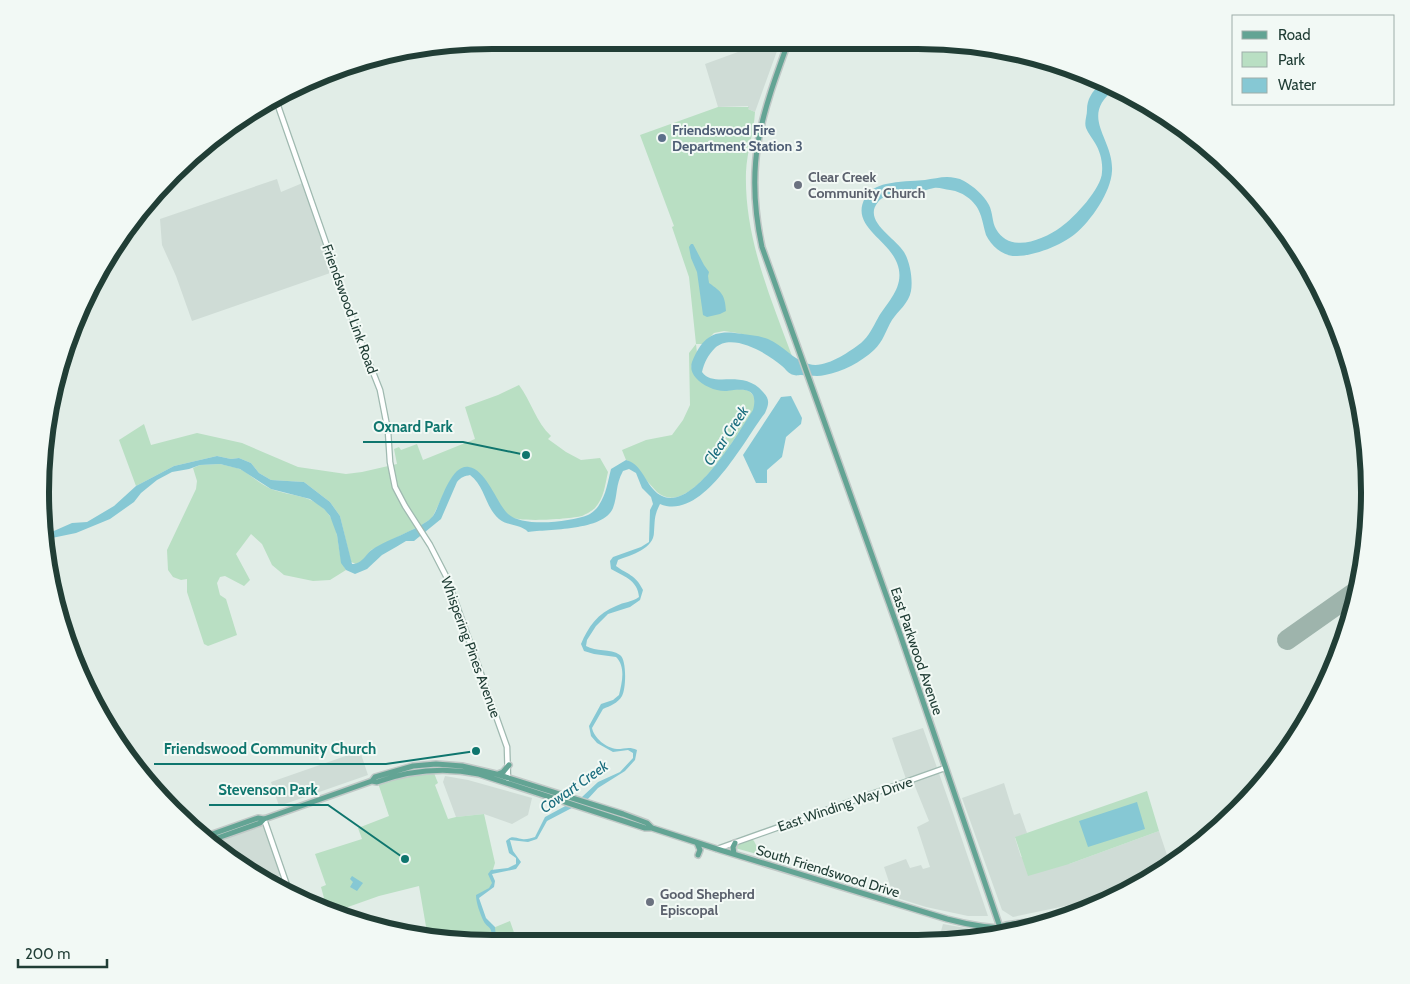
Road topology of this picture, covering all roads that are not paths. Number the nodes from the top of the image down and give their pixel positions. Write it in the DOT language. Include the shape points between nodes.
graph roads {
  1 [pos="786,49"];
  2 [pos="277,104"];
  3 [pos="412,518"];
  4 [pos="509,765"];
  5 [pos="945,768"];
  6 [pos="496,774"];
  7 [pos="508,780"];
  8 [pos="372,781"];
  9 [pos="264,819"];
  10 [pos="652,828"];
  11 [pos="211,835"];
  12 [pos="216,838"];
  13 [pos="697,843"];
  14 [pos="735,843"];
  15 [pos="717,849"];
  16 [pos="734,854"];
  17 [pos="698,855"];
  18 [pos="287,885"];
  19 [pos="1025,922"];
  20 [pos="998,928"];
  21 [pos="1000,928"];
  1 -- 5 [label="main road, East Parkwood Avenue" via="762,121 755,155 754,192 762,247"];
  2 -- 3 [label="main road, Friendswood Link Road" via="380,390 393,478"];
  3 -- 4 [label="main road, Whispering Pines Avenue" via="447,578 507,747"];
  4 -- 6 [label="main road"];
  4 -- 7 [label="main road, Whispering Pines Avenue"];
  5 -- 14 [label="main road, East Winding Way Drive"];
  5 -- 21 [label="main road, East Parkwood Avenue"];
  6 -- 7 [label="main road, South Friendswood Drive"];
  6 -- 8 [label="main road, South Friendswood Drive" via="462,766 430,765 390,772"];
  7 -- 8 [label="main road, South Friendswood Drive" via="445,770"];
  7 -- 10 [label="main road, South Friendswood Drive"];
  7 -- 10 [label="main road, South Friendswood Drive" via="564,795 647,823"];
  8 -- 9 [label="main road, South Friendswood Drive"];
  9 -- 11 [label="main road, South Friendswood Drive" via="258,818"];
  9 -- 12 [label="main road, South Friendswood Drive"];
  9 -- 18 [label="main road"];
  10 -- 13 [label="main road, South Friendswood Drive"];
  13 -- 15 [label="main road, South Friendswood Drive"];
  13 -- 17 [label="main road"];
  14 -- 15 [label="main road, East Winding Way Drive"];
  14 -- 16 [label="main road"];
  15 -- 16 [label="main road, South Friendswood Drive"];
  16 -- 20 [label="main road, South Friendswood Drive" via="948,920"];
  19 -- 21 [label="main road, South Friendswood Drive"];
}
